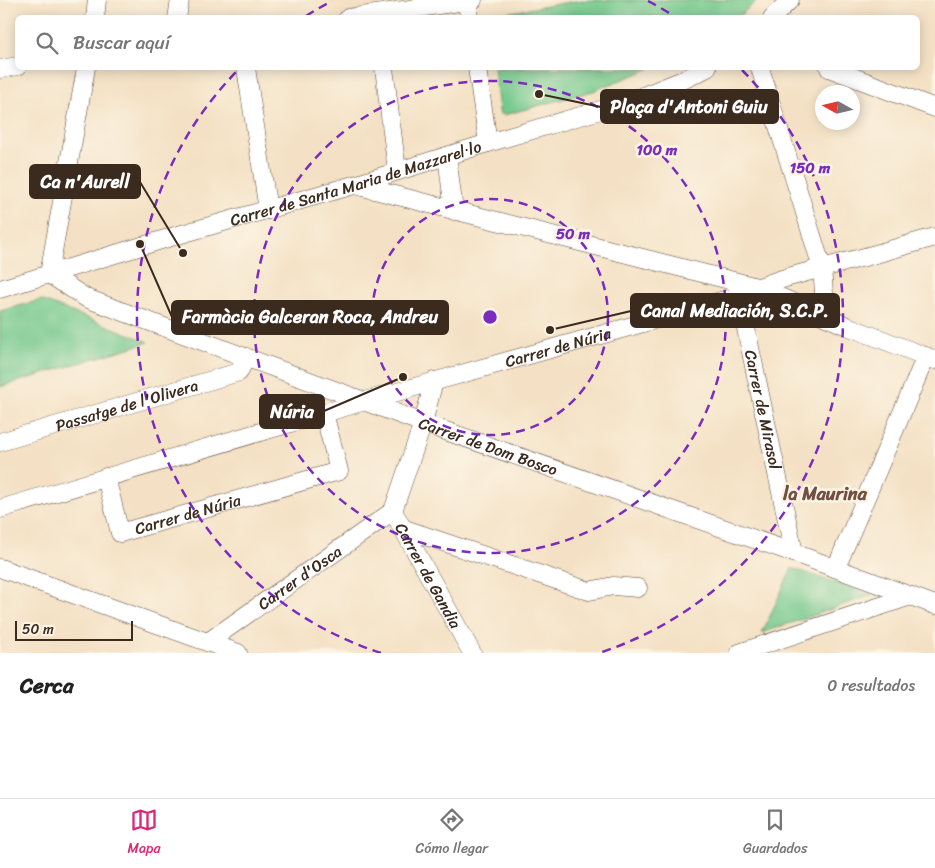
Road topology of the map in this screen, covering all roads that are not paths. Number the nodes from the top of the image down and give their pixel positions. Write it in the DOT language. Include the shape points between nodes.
graph roads {
  1 [pos="98,0"];
  2 [pos="180,0"];
  3 [pos="790,0"];
  4 [pos="469,5"];
  5 [pos="95,15"];
  6 [pos="178,15"];
  7 [pos="385,15"];
  8 [pos="775,15"];
  9 [pos="15,66"];
  10 [pos="0,69"];
  11 [pos="86,70"];
  12 [pos="246,70"];
  13 [pos="384,70"];
  14 [pos="477,70"];
  15 [pos="703,70"];
  16 [pos="761,70"];
  17 [pos="834,70"];
  18 [pos="935,108"];
  19 [pos="488,143"];
  20 [pos="447,156"];
  21 [pos="397,171"];
  22 [pos="354,185"];
  23 [pos="268,210"];
  24 [pos="454,211"];
  25 [pos="935,237"];
  26 [pos="822,268"];
  27 [pos="49,274"];
  28 [pos="757,287"];
  29 [pos="0,289"];
  30 [pos="739,296"];
  31 [pos="826,317"];
  32 [pos="246,357"];
  33 [pos="930,358"];
  34 [pos="434,381"];
  35 [pos="365,400"];
  36 [pos="324,413"];
  37 [pos="423,422"];
  38 [pos="0,442"];
  39 [pos="106,477"];
  40 [pos="0,508"];
  41 [pos="392,511"];
  42 [pos="402,528"];
  43 [pos="794,553"];
  44 [pos="0,568"];
  45 [pos="836,568"];
  46 [pos="638,588"];
  47 [pos="911,596"];
  48 [pos="935,605"];
  49 [pos="208,642"];
  50 [pos="747,652"];
  51 [pos="238,653"];
  52 [pos="472,653"];
  1 -- 5 [label="street"];
  2 -- 6 [label="street"];
  3 -- 8 [label="street"];
  4 -- 7 [label="street"];
  9 -- 10 [label="street"];
  11 -- 27 [label="street"];
  12 -- 23 [label="street"];
  13 -- 21 [label="street"];
  14 -- 19 [label="street"];
  15 -- 19 [label="street, Carrer de Santa Maria de Mazzarel·lo" via="628,102"];
  16 -- 26 [label="street"];
  17 -- 18 [label="street"];
  19 -- 20 [label="street, Carrer de Santa Maria de Mazzarel·lo"];
  20 -- 21 [label="street, Carrer de Santa Maria de Mazzarel·lo"];
  20 -- 24 [label="street"];
  21 -- 22 [label="street, Carrer de Santa Maria de Mazzarel·lo"];
  22 -- 23 [label="street, Carrer de Santa Maria de Mazzarel·lo"];
  22 -- 24 [label="street"];
  23 -- 27 [label="street, Carrer de Santa Maria de Mazzarel·lo"];
  24 -- 28 [label="street"];
  25 -- 26 [label="street, Carrer de Núria"];
  26 -- 28 [label="street, Carrer de Núria"];
  26 -- 31 [label="street"];
  27 -- 29 [label="street, Carrer de Santa Maria de Mazzarel·lo"];
  27 -- 32 [label="street, Carrer de Dom Bosco" via="86,298"];
  28 -- 30 [label="street, Carrer de Núria"];
  28 -- 31 [label="street"];
  30 -- 34 [label="street, Carrer de Núria"];
  30 -- 43 [label="street, Carrer de Mirasol"];
  31 -- 33 [label="street"];
  32 -- 35 [label="street, Carrer de Dom Bosco"];
  32 -- 38 [label="street, Passatge de l'Olivera" via="239,372"];
  33 -- 45 [label="street"];
  34 -- 35 [label="street, Carrer de Núria"];
  34 -- 37 [label="street, Carrer de Gandia"];
  35 -- 36 [label="street, Carrer de Núria"];
  35 -- 37 [label="street, Carrer de Dom Bosco"];
  36 -- 39 [label="street, Carrer de Núria"];
  36 -- 39 [label="street, Carrer de Núria" via="339,470 120,532"];
  37 -- 41 [label="street, Carrer de Gandia"];
  37 -- 43 [label="street, Carrer de Dom Bosco"];
  39 -- 40 [label="street, Carrer de Núria"];
  41 -- 42 [label="street, Carrer de Gandia"];
  41 -- 49 [label="street, Carrer d'Osca"];
  42 -- 46 [label="street" via="589,591 613,586"];
  42 -- 52 [label="street, Carrer de Gandia"];
  43 -- 45 [label="street, Carrer de Dom Bosco"];
  44 -- 49 [label="street"];
  45 -- 47 [label="street, Carrer de Dom Bosco"];
  47 -- 48 [label="street, Carrer de Dom Bosco"];
  47 -- 50 [label="street"];
  49 -- 51 [label="street"];
}
